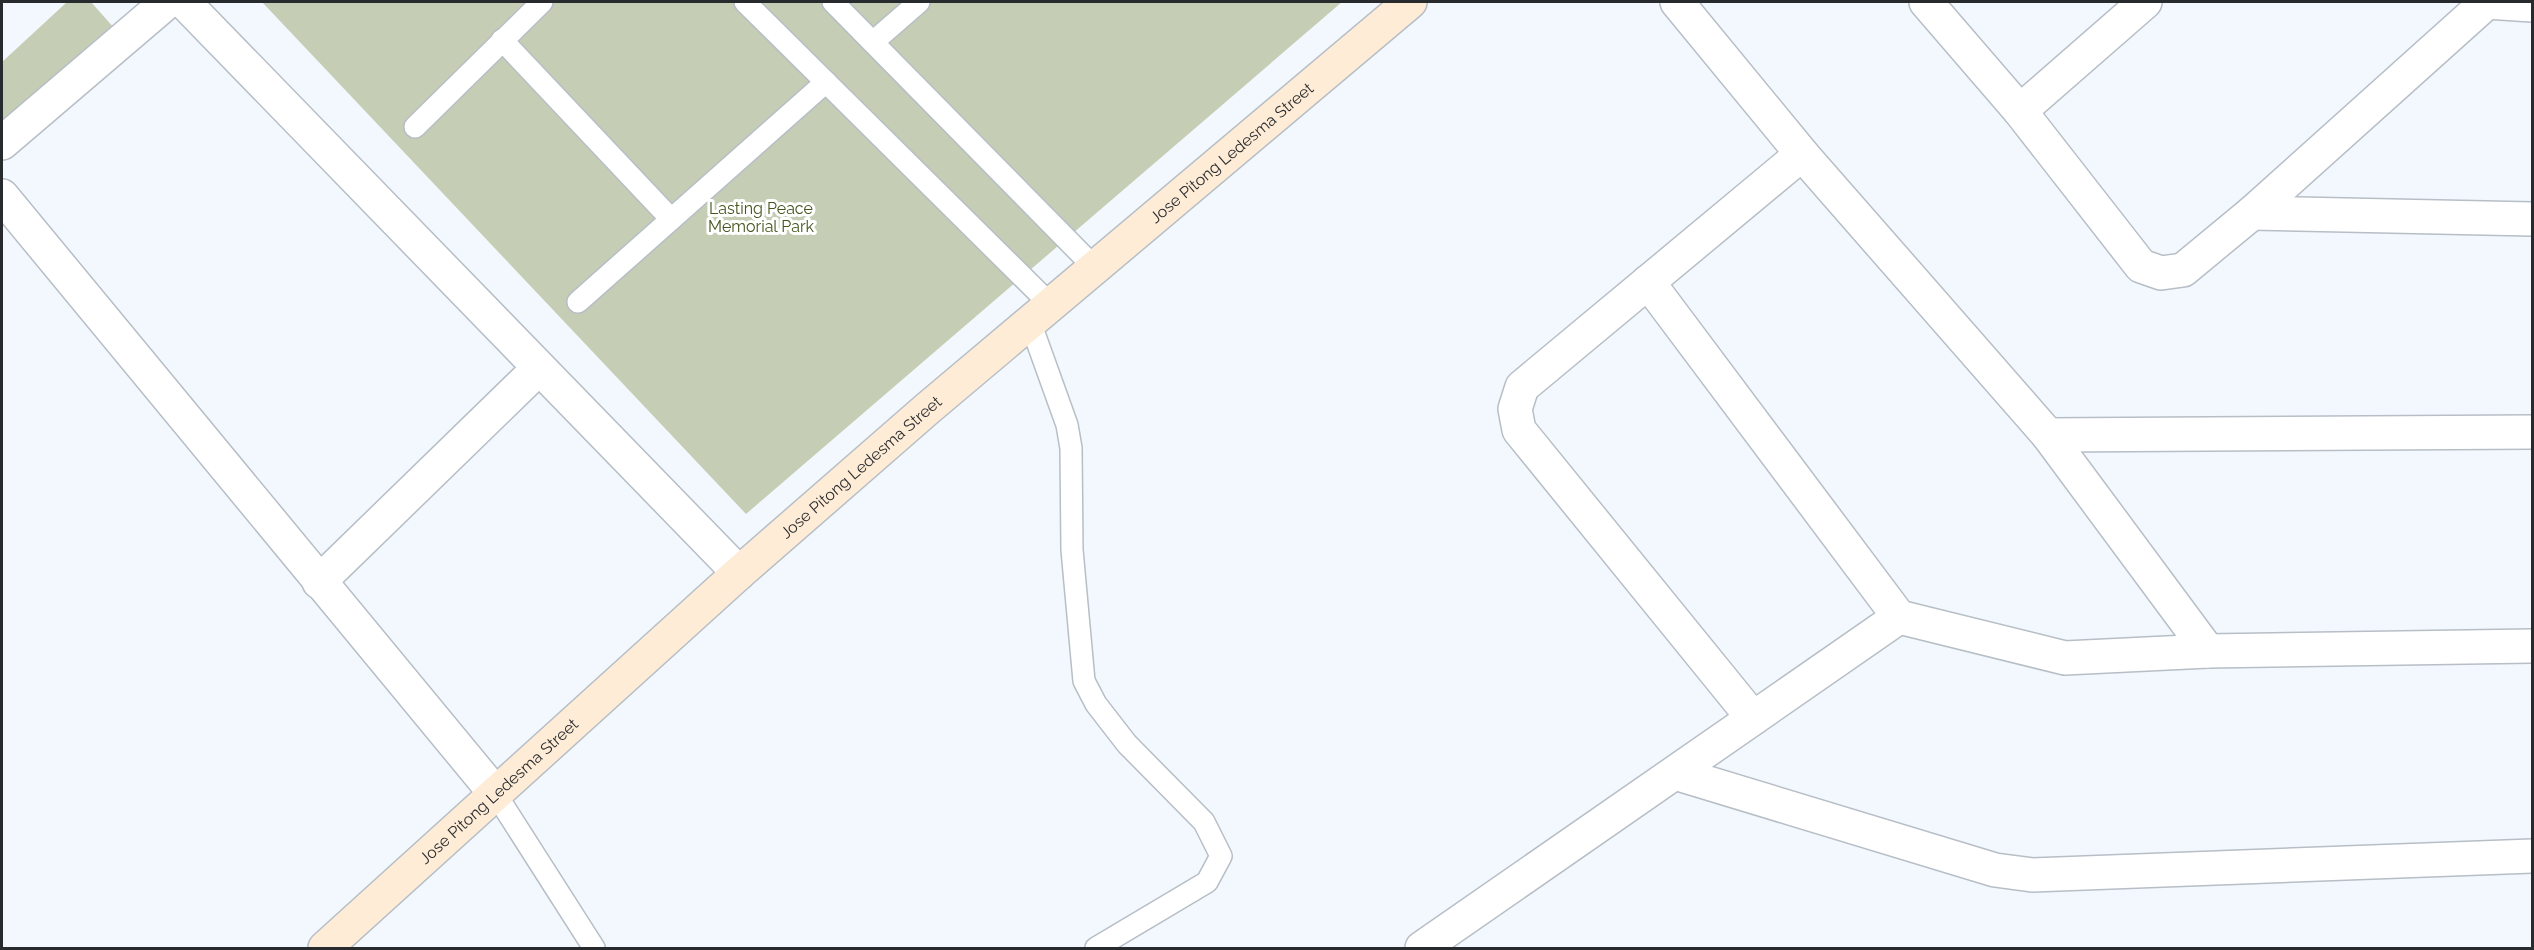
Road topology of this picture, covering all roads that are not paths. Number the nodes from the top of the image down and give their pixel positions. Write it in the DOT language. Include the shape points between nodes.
graph roads {
  1 [pos="167,2"];
  2 [pos="184,2"];
  3 [pos="542,2"];
  4 [pos="745,2"];
  5 [pos="833,2"];
  6 [pos="919,2"];
  7 [pos="1410,2"];
  8 [pos="1677,2"];
  9 [pos="1926,2"];
  10 [pos="2145,2"];
  11 [pos="2486,2"];
  12 [pos="2532,5"];
  13 [pos="502,40"];
  14 [pos="873,42"];
  15 [pos="826,82"];
  16 [pos="2020,111"];
  17 [pos="415,127"];
  18 [pos="2,143"];
  19 [pos="1802,153"];
  20 [pos="2,196"];
  21 [pos="2252,213"];
  22 [pos="671,219"];
  23 [pos="2532,219"];
  24 [pos="1095,268"];
  25 [pos="1648,282"];
  26 [pos="578,302"];
  27 [pos="1040,313"];
  28 [pos="539,368"];
  29 [pos="2532,432"];
  30 [pos="2048,435"];
  31 [pos="739,573"];
  32 [pos="319,582"];
  33 [pos="1899,617"];
  34 [pos="2532,646"];
  35 [pos="2208,651"];
  36 [pos="1753,718"];
  37 [pos="1675,773"];
  38 [pos="495,793"];
  39 [pos="2532,856"];
  40 [pos="1439,946"];
  41 [pos="325,948"];
  42 [pos="594,948"];
  43 [pos="1096,948"];
  1 -- 18 [label="street"];
  2 -- 28 [label="street"];
  3 -- 13 [label="lane"];
  4 -- 15 [label="lane"];
  5 -- 14 [label="lane"];
  6 -- 14 [label="lane"];
  7 -- 24 [label="main road, Jose Pitong Ledesma Street"];
  8 -- 19 [label="street"];
  9 -- 16 [label="street"];
  10 -- 16 [label="street"];
  11 -- 12 [label="street"];
  11 -- 21 [label="street"];
  13 -- 17 [label="lane"];
  13 -- 22 [label="lane"];
  14 -- 24 [label="lane"];
  15 -- 22 [label="lane"];
  15 -- 27 [label="lane"];
  16 -- 21 [label="street" via="2141,266 2161,273 2183,270"];
  19 -- 25 [label="street"];
  19 -- 30 [label="street"];
  20 -- 32 [label="street"];
  21 -- 23 [label="street"];
  22 -- 26 [label="lane"];
  24 -- 27 [label="main road, Jose Pitong Ledesma Street"];
  25 -- 33 [label="street"];
  25 -- 36 [label="street" via="1522,387 1515,409 1519,429"];
  27 -- 31 [label="main road, Jose Pitong Ledesma Street"];
  27 -- 43 [label="lane" via="1071,448 1072,550 1084,681 1096,704 1127,744 1204,822 1221,856 1207,882"];
  28 -- 31 [label="street"];
  28 -- 32 [label="street"];
  29 -- 30 [label="street"];
  30 -- 35 [label="street"];
  31 -- 38 [label="main road, Jose Pitong Ledesma Street"];
  32 -- 38 [label="street"];
  33 -- 35 [label="street" via="2065,658"];
  33 -- 36 [label="street"];
  34 -- 35 [label="street"];
  36 -- 37 [label="street"];
  37 -- 39 [label="street" via="1995,870 2032,874"];
  37 -- 40 [label="street"];
  38 -- 41 [label="main road, Jose Pitong Ledesma Street"];
  38 -- 42 [label="lane"];
}
